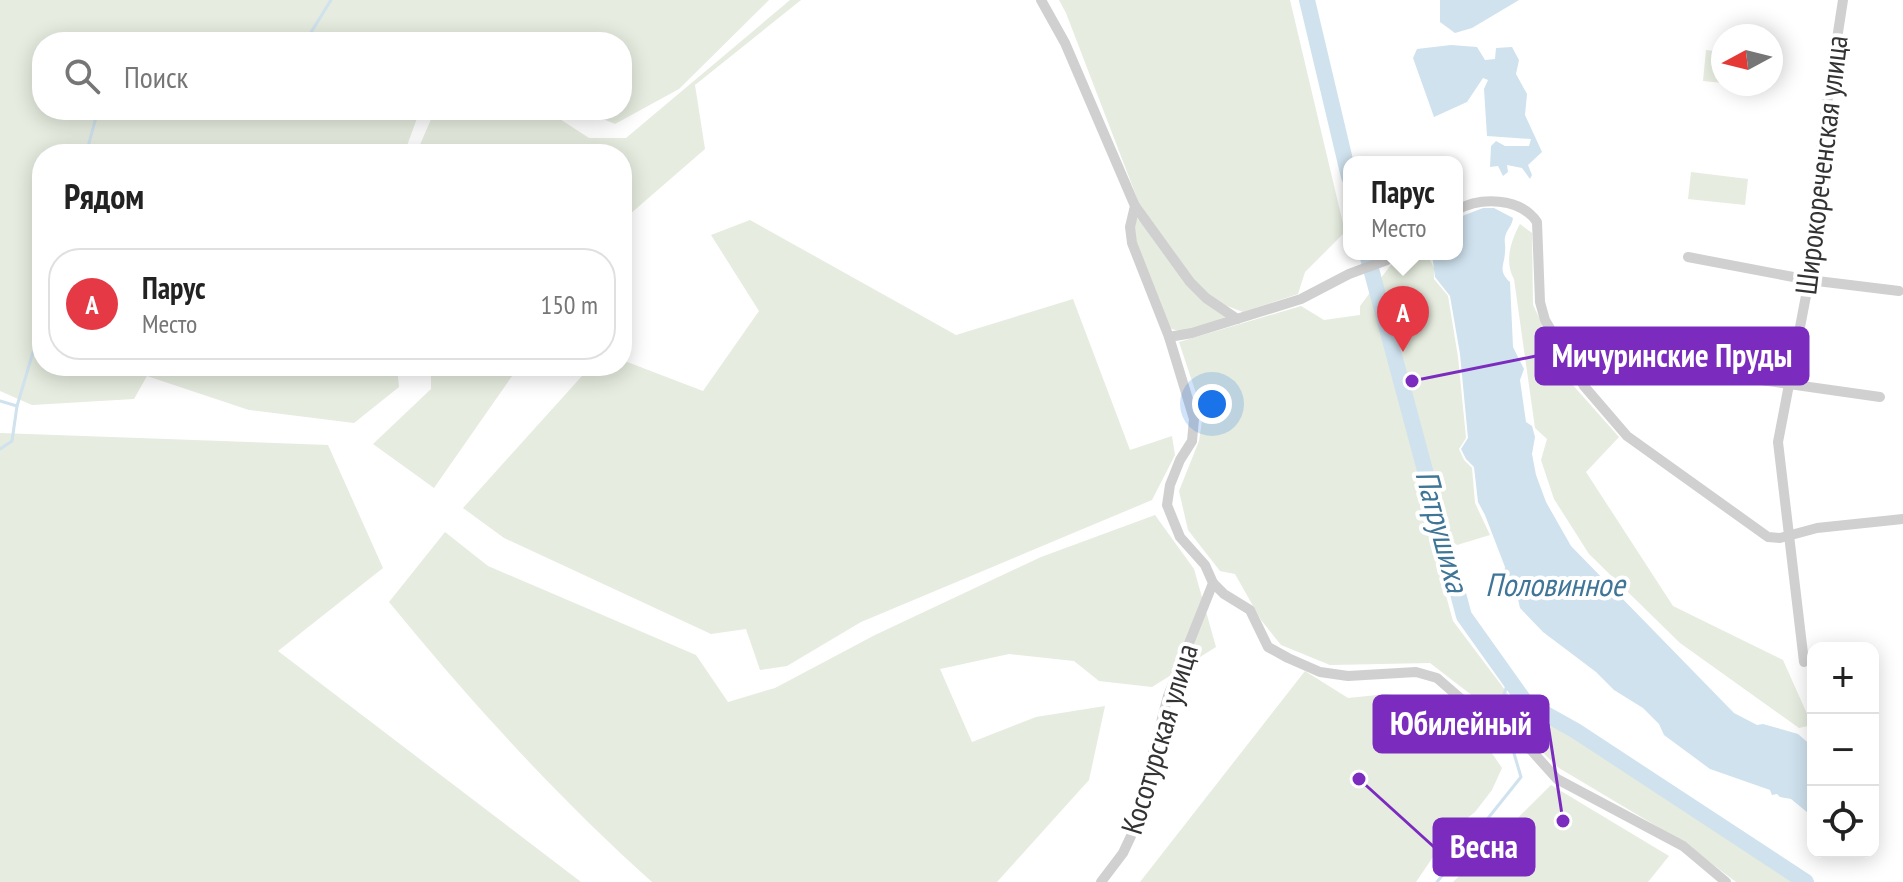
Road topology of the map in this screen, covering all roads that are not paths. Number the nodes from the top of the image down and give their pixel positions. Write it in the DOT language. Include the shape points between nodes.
graph roads {
  1 [pos="1041,0"];
  2 [pos="1843,0"];
  3 [pos="1135,206"];
  4 [pos="1463,207"];
  5 [pos="1688,257"];
  6 [pos="1385,260"];
  7 [pos="1809,280"];
  8 [pos="1899,291"];
  9 [pos="1237,319"];
  10 [pos="1169,337"];
  11 [pos="1684,369"];
  12 [pos="1788,384"];
  13 [pos="1880,397"];
  14 [pos="1903,519"];
  15 [pos="1788,536"];
  16 [pos="1213,583"];
  17 [pos="1804,662"];
  18 [pos="1101,882"];
  19 [pos="1726,882"];
  1 -- 3 [label="street"];
  2 -- 7 [label="street, Широкореченская улица" via="1821,143 1825,171"];
  3 -- 9 [label="street" via="1190,282"];
  3 -- 10 [label="street" via="1132,243"];
  4 -- 15 [label="street" via="1484,200 1505,203 1535,218 1545,320 1584,386 1627,436 1768,537"];
  5 -- 7 [label="street"];
  6 -- 9 [label="street" via="1301,299"];
  7 -- 8 [label="street"];
  7 -- 12 [label="street, Широкореченская улица"];
  9 -- 10 [label="street"];
  10 -- 16 [label="street" via="1194,419 1192,441 1170,485 1167,505 1180,537"];
  11 -- 12 [label="street"];
  12 -- 13 [label="street"];
  12 -- 15 [label="street, Широкореченская улица" via="1778,442"];
  14 -- 15 [label="street"];
  15 -- 17 [label="street, Широкореченская улица"];
  16 -- 18 [label="street, Косотурская улица" via="1168,696 1131,836"];
  16 -- 19 [label="street" via="1250,610 1268,647 1320,672 1416,672 1437,678 1531,750 1557,779 1683,846"];
}
